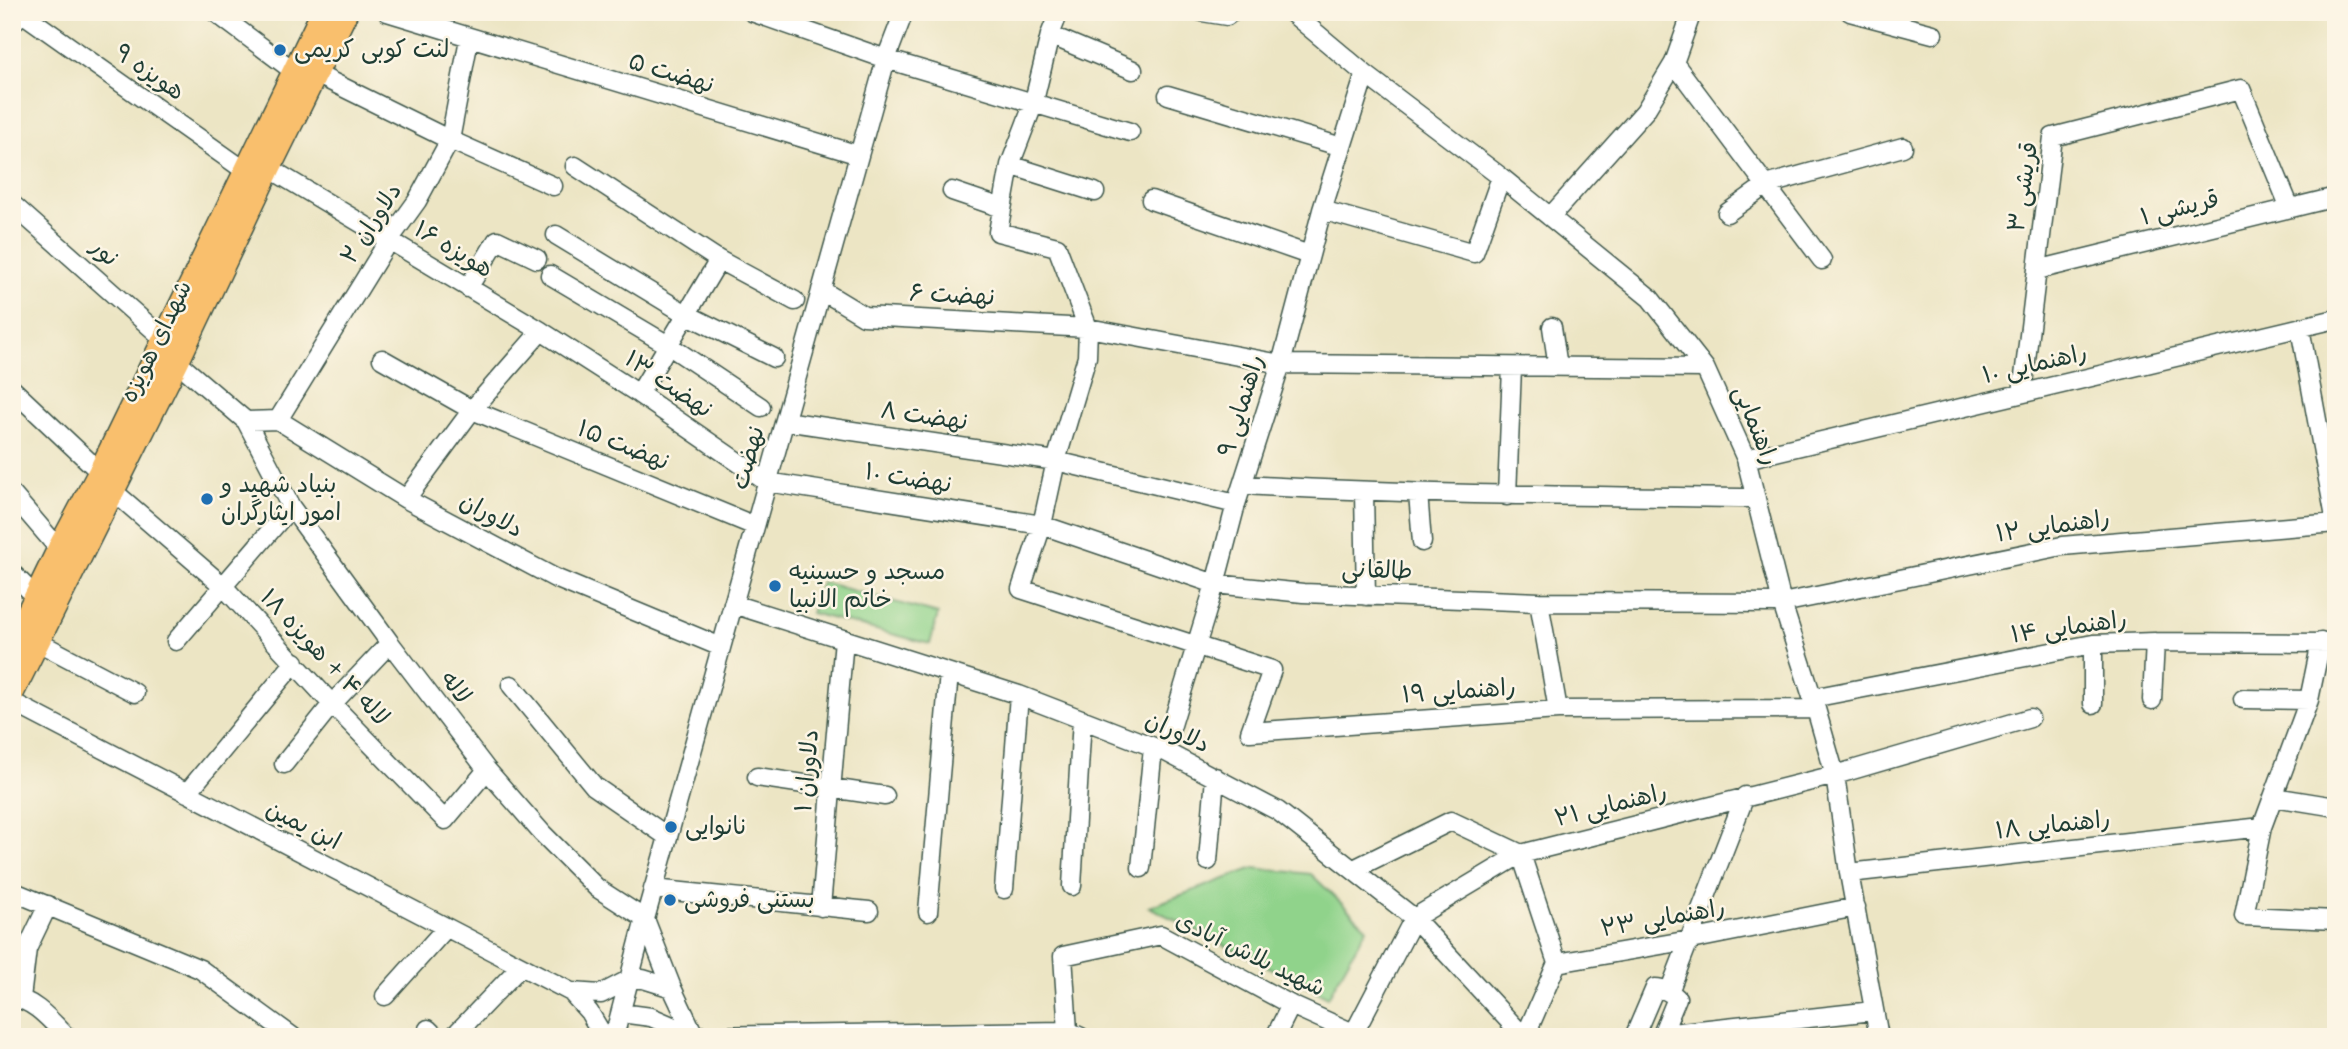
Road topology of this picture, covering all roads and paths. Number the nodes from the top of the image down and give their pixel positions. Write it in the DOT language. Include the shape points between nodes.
graph roads {
  1 [pos="215,12"];
  2 [pos="323,12"];
  3 [pos="346,12"];
  4 [pos="387,12"];
  5 [pos="752,12"];
  6 [pos="904,12"];
  7 [pos="1059,12"];
  8 [pos="1202,12"];
  9 [pos="1231,12"];
  10 [pos="1291,12"];
  11 [pos="1692,12"];
  12 [pos="1850,12"];
  13 [pos="22,13"];
  14 [pos="12,24"];
  15 [pos="1933,34"];
  16 [pos="1050,35"];
  17 [pos="469,39"];
  18 [pos="886,59"];
  19 [pos="1674,63"];
  20 [pos="1133,71"];
  21 [pos="305,73"];
  22 [pos="1365,74"];
  23 [pos="1168,95"];
  24 [pos="1033,104"];
  25 [pos="1130,132"];
  26 [pos="450,140"];
  27 [pos="1342,147"];
  28 [pos="1903,147"];
  29 [pos="859,155"];
  30 [pos="575,166"];
  31 [pos="1010,166"];
  32 [pos="258,170"];
  33 [pos="1501,177"];
  34 [pos="553,186"];
  35 [pos="1766,186"];
  36 [pos="952,191"];
  37 [pos="1095,192"];
  38 [pos="2336,197"];
  39 [pos="1152,200"];
  40 [pos="12,204"];
  41 [pos="1002,208"];
  42 [pos="2290,208"];
  43 [pos="1322,210"];
  44 [pos="1727,213"];
  45 [pos="1550,217"];
  46 [pos="556,235"];
  47 [pos="389,240"];
  48 [pos="1309,255"];
  49 [pos="537,259"];
  50 [pos="719,260"];
  51 [pos="1822,260"];
  52 [pos="2037,270"];
  53 [pos="550,275"];
  54 [pos="468,288"];
  55 [pos="821,290"];
  56 [pos="795,302"];
  57 [pos="686,314"];
  58 [pos="2336,319"];
  59 [pos="1552,327"];
  60 [pos="1088,328"];
  61 [pos="2300,328"];
  62 [pos="541,331"];
  63 [pos="163,339"];
  64 [pos="668,345"];
  65 [pos="774,358"];
  66 [pos="382,359"];
  67 [pos="177,362"];
  68 [pos="1282,364"];
  69 [pos="1512,367"];
  70 [pos="1558,367"];
  71 [pos="1705,368"];
  72 [pos="12,389"];
  73 [pos="2022,393"];
  74 [pos="639,394"];
  75 [pos="761,407"];
  76 [pos="472,410"];
  77 [pos="278,419"];
  78 [pos="246,421"];
  79 [pos="785,421"];
  80 [pos="2330,456"];
  81 [pos="1746,459"];
  82 [pos="1056,461"];
  83 [pos="100,472"];
  84 [pos="767,482"];
  85 [pos="1244,485"];
  86 [pos="113,491"];
  87 [pos="1364,492"];
  88 [pos="1418,493"];
  89 [pos="12,494"];
  90 [pos="1507,496"];
  91 [pos="1756,498"];
  92 [pos="406,499"];
  93 [pos="1236,504"];
  94 [pos="292,507"];
  95 [pos="2336,523"];
  96 [pos="755,526"];
  97 [pos="1042,526"];
  98 [pos="1422,542"];
  99 [pos="59,548"];
  100 [pos="12,573"];
  101 [pos="1215,584"];
  102 [pos="223,586"];
  103 [pos="1366,596"];
  104 [pos="37,598"];
  105 [pos="1538,602"];
  106 [pos="1782,603"];
  107 [pos="733,604"];
  108 [pos="844,639"];
  109 [pos="176,641"];
  110 [pos="38,642"];
  111 [pos="2155,642"];
  112 [pos="390,643"];
  113 [pos="2329,643"];
  114 [pos="2093,644"];
  115 [pos="1197,645"];
  116 [pos="12,646"];
  117 [pos="721,647"];
  118 [pos="295,662"];
  119 [pos="949,673"];
  120 [pos="511,685"];
  121 [pos="12,693"];
  122 [pos="135,693"];
  123 [pos="1019,695"];
  124 [pos="2244,699"];
  125 [pos="2309,700"];
  126 [pos="2152,701"];
  127 [pos="12,702"];
  128 [pos="1814,703"];
  129 [pos="332,704"];
  130 [pos="2092,704"];
  131 [pos="1558,710"];
  132 [pos="2030,718"];
  133 [pos="1082,719"];
  134 [pos="1159,750"];
  135 [pos="284,764"];
  136 [pos="487,771"];
  137 [pos="1835,775"];
  138 [pos="757,777"];
  139 [pos="1214,777"];
  140 [pos="832,789"];
  141 [pos="187,793"];
  142 [pos="885,796"];
  143 [pos="1745,796"];
  144 [pos="2274,797"];
  145 [pos="2336,807"];
  146 [pos="2262,827"];
  147 [pos="668,837"];
  148 [pos="1521,854"];
  149 [pos="1208,861"];
  150 [pos="1141,867"];
  151 [pos="1354,869"];
  152 [pos="1849,873"];
  153 [pos="1072,886"];
  154 [pos="653,889"];
  155 [pos="1004,889"];
  156 [pos="12,891"];
  157 [pos="48,905"];
  158 [pos="821,907"];
  159 [pos="1856,907"];
  160 [pos="870,911"];
  161 [pos="928,912"];
  162 [pos="1413,918"];
  163 [pos="645,919"];
  164 [pos="2336,920"];
  165 [pos="446,928"];
  166 [pos="1689,940"];
  167 [pos="1557,963"];
  168 [pos="521,966"];
  169 [pos="630,978"];
  170 [pos="672,988"];
  171 [pos="571,992"];
  172 [pos="1670,992"];
  173 [pos="385,996"];
  174 [pos="17,998"];
  175 [pos="1291,1005"];
  176 [pos="1873,1011"];
  177 [pos="621,1013"];
  178 [pos="1075,1034"];
  179 [pos="1358,1035"];
  180 [pos="1662,1035"];
  181 [pos="67,1037"];
  182 [pos="293,1037"];
  183 [pos="453,1037"];
  184 [pos="604,1037"];
  185 [pos="614,1037"];
  186 [pos="695,1037"];
  187 [pos="1275,1037"];
  188 [pos="1525,1037"];
  189 [pos="1634,1037"];
  190 [pos="1880,1037"];
  1 -- 21 [label="street"];
  2 -- 21 [label="main road, شهدای هویزه"];
  3 -- 21 [label="main road, شهدای هویزه"];
  4 -- 17 [label="street, نهضت ۵"];
  5 -- 18 [label="street"];
  6 -- 18 [label="street, نهضت"];
  7 -- 16 [label="street"];
  8 -- 9 [label="street" via="1227,16"];
  10 -- 22 [label="street, راهنمایی"];
  11 -- 19 [label="street"];
  12 -- 15 [label="street"];
  13 -- 14 [label="street"];
  13 -- 32 [label="street, هویزه ۹"];
  16 -- 20 [label="street"];
  16 -- 24 [label="street"];
  17 -- 26 [label="street, دلاوران ۲"];
  17 -- 29 [label="street, نهضت ۵"];
  18 -- 24 [label="street"];
  18 -- 29 [label="street, نهضت"];
  19 -- 35 [label="street"];
  19 -- 45 [label="street" via="1645,111"];
  21 -- 26 [label="street"];
  21 -- 32 [label="main road, شهدای هویزه"];
  22 -- 27 [label="street, راهنمایی ۹"];
  22 -- 33 [label="street, راهنمایی"];
  23 -- 27 [label="street"];
  24 -- 25 [label="street"];
  24 -- 31 [label="street"];
  26 -- 34 [label="street"];
  26 -- 47 [label="street, دلاوران ۲" via="417,201"];
  27 -- 43 [label="street, راهنمایی ۹"];
  28 -- 35 [label="street"];
  29 -- 55 [label="street, نهضت"];
  30 -- 50 [label="street"];
  31 -- 37 [label="street"];
  31 -- 41 [label="street"];
  32 -- 47 [label="street, هویزه ۱۶"];
  32 -- 63 [label="main road, شهدای هویزه"];
  32 -- 67 [label="main road, شهدای هویزه"];
  33 -- 43 [label="street" via="1474,253"];
  33 -- 45 [label="street, راهنمایی"];
  35 -- 44 [label="street"];
  35 -- 51 [label="street"];
  36 -- 41 [label="street"];
  38 -- 42 [label="street, قریشی ۱"];
  39 -- 48 [label="street"];
  40 -- 63 [label="street, نور"];
  41 -- 60 [label="street" via="998,232 1057,247"];
  42 -- 52 [label="street, قریشی ۱"];
  42 -- 52 [label="street, قریشی ۳" via="2241,89 2053,136"];
  43 -- 48 [label="street, راهنمایی ۹"];
  45 -- 71 [label="street, راهنمایی" via="1650,298"];
  46 -- 57 [label="street"];
  47 -- 54 [label="street, هویزه ۱۶"];
  47 -- 77 [label="street, دلاوران ۲"];
  48 -- 68 [label="street, راهنمایی ۹"];
  49 -- 54 [label="street" via="497,240"];
  50 -- 56 [label="street"];
  50 -- 57 [label="street"];
  52 -- 73 [label="street, قریشی ۳"];
  53 -- 64 [label="street"];
  54 -- 62 [label="street, هویزه ۱۶"];
  55 -- 60 [label="street, نهضت ۶" via="864,316"];
  55 -- 79 [label="street, نهضت"];
  57 -- 64 [label="street"];
  57 -- 65 [label="street"];
  58 -- 61 [label="street, راهنمایی ۱۰"];
  59 -- 70 [label="street"];
  60 -- 68 [label="street, نهضت ۶"];
  60 -- 82 [label="street" via="1087,358"];
  61 -- 73 [label="street, راهنمایی ۱۰"];
  61 -- 80 [label="street"];
  62 -- 74 [label="street, نهضت ۱۳"];
  62 -- 76 [label="street"];
  63 -- 83 [label="main road, شهدای هویزه"];
  64 -- 74 [label="street"];
  64 -- 75 [label="street"];
  66 -- 76 [label="street, نهضت ۱۵"];
  67 -- 78 [label="street, لاله"];
  67 -- 86 [label="main road, شهدای هویزه"];
  68 -- 69 [label="street, نهضت ۶"];
  68 -- 85 [label="street, راهنمایی ۹"];
  69 -- 70 [label="street, نهضت ۶"];
  69 -- 90 [label="street"];
  70 -- 71 [label="street, نهضت ۶"];
  71 -- 81 [label="street, راهنمایی"];
  72 -- 83 [label="street"];
  73 -- 81 [label="street, راهنمایی ۱۰"];
  74 -- 84 [label="street, نهضت ۱۳"];
  76 -- 92 [label="street"];
  76 -- 96 [label="street, نهضت ۱۵"];
  77 -- 78 [label="street"];
  77 -- 92 [label="street, دلاوران"];
  78 -- 94 [label="street, لاله"];
  79 -- 82 [label="street, نهضت ۸"];
  79 -- 84 [label="street, نهضت"];
  80 -- 95 [label="street"];
  81 -- 91 [label="street, راهنمایی"];
  82 -- 93 [label="street, نهضت ۸"];
  82 -- 97 [label="street"];
  83 -- 99 [label="main road, شهدای هویزه"];
  84 -- 96 [label="street, نهضت"];
  84 -- 97 [label="street, نهضت ۱۰"];
  85 -- 87 [label="street"];
  85 -- 93 [label="street, راهنمایی ۹"];
  86 -- 102 [label="street, لاله ۴ + هویزه ۱۸"];
  86 -- 110 [label="main road, شهدای هویزه"];
  87 -- 88 [label="street"];
  87 -- 103 [label="street"];
  88 -- 90 [label="street"];
  88 -- 98 [label="street"];
  89 -- 99 [label="street"];
  90 -- 91 [label="street"];
  91 -- 106 [label="street, راهنمایی"];
  92 -- 117 [label="street, دلاوران" via="555,578"];
  93 -- 101 [label="street, راهنمایی ۹"];
  94 -- 102 [label="street"];
  94 -- 112 [label="street, لاله"];
  95 -- 106 [label="street, راهنمایی ۱۲" via="2062,546"];
  96 -- 107 [label="street, نهضت"];
  97 -- 101 [label="street, نهضت ۱۰"];
  97 -- 115 [label="street" via="1021,589"];
  99 -- 104 [label="main road, شهدای هویزه"];
  100 -- 104 [label="street"];
  101 -- 103 [label="street, طالقانی"];
  101 -- 115 [label="street, راهنمایی ۹"];
  102 -- 109 [label="street"];
  102 -- 118 [label="street, لاله ۴ + هویزه ۱۸"];
  103 -- 105 [label="street, طالقانی"];
  104 -- 116 [label="main road, شهدای هویزه"];
  105 -- 106 [label="street, راهنمایی ۱۲"];
  105 -- 131 [label="street"];
  106 -- 128 [label="street, راهنمایی"];
  107 -- 108 [label="street, دلاوران"];
  107 -- 117 [label="street, نهضت"];
  108 -- 119 [label="street, دلاوران"];
  108 -- 140 [label="street, دلاوران ۱"];
  110 -- 121 [label="main road, شهدای هویزه"];
  110 -- 122 [label="street"];
  111 -- 113 [label="street, راهنمایی ۱۴"];
  111 -- 114 [label="street, راهنمایی ۱۴"];
  111 -- 126 [label="street"];
  112 -- 129 [label="street"];
  112 -- 136 [label="street, لاله"];
  113 -- 125 [label="street"];
  114 -- 128 [label="street, راهنمایی ۱۴"];
  114 -- 130 [label="street"];
  115 -- 131 [label="street, راهنمایی ۱۹" via="1272,670 1250,732"];
  115 -- 134 [label="street, راهنمایی ۹"];
  117 -- 147 [label="street, نهضت"];
  118 -- 129 [label="street, لاله ۴ + هویزه ۱۸"];
  118 -- 141 [label="street"];
  119 -- 123 [label="street, دلاوران"];
  119 -- 161 [label="street"];
  120 -- 147 [label="street" via="594,786"];
  123 -- 133 [label="street, دلاوران"];
  123 -- 155 [label="street"];
  124 -- 125 [label="street"];
  125 -- 144 [label="street"];
  127 -- 141 [label="street, ابن یمین"];
  128 -- 131 [label="street, راهنمایی ۱۹"];
  128 -- 137 [label="street, راهنمایی"];
  129 -- 135 [label="street"];
  129 -- 136 [label="street, لاله ۴ + هویزه ۱۸" via="445,820"];
  132 -- 137 [label="street, راهنمایی ۲۱"];
  133 -- 134 [label="street, دلاوران"];
  133 -- 153 [label="street"];
  134 -- 139 [label="street, دلاوران"];
  134 -- 150 [label="street, راهنمایی ۹"];
  136 -- 163 [label="street, لاله" via="597,888"];
  137 -- 143 [label="street, راهنمایی ۲۱"];
  137 -- 152 [label="street, راهنمایی"];
  138 -- 140 [label="street"];
  139 -- 149 [label="street"];
  139 -- 151 [label="street, دلاوران" via="1278,811"];
  140 -- 142 [label="street"];
  140 -- 158 [label="street, دلاوران ۱"];
  141 -- 165 [label="street, ابن یمین"];
  143 -- 148 [label="street, راهنمایی ۲۱"];
  143 -- 166 [label="street"];
  144 -- 145 [label="street"];
  144 -- 146 [label="street"];
  146 -- 152 [label="street, راهنمایی ۱۸"];
  146 -- 164 [label="street" via="2244,916"];
  147 -- 154 [label="street, نهضت"];
  148 -- 151 [label="street" via="1451,821"];
  148 -- 162 [label="street, راهنمایی ۲۱"];
  148 -- 167 [label="street"];
  151 -- 162 [label="street, دلاوران"];
  152 -- 159 [label="street, راهنمایی"];
  154 -- 158 [label="street"];
  154 -- 163 [label="street, نهضت"];
  156 -- 157 [label="street"];
  157 -- 174 [label="street" via="27,949"];
  157 -- 182 [label="street" via="200,969"];
  158 -- 160 [label="street"];
  159 -- 166 [label="street, راهنمایی ۲۳"];
  159 -- 176 [label="street, راهنمایی"];
  162 -- 179 [label="street"];
  162 -- 188 [label="street, دلاوران"];
  163 -- 169 [label="street, نهضت"];
  163 -- 170 [label="street"];
  165 -- 168 [label="street, ابن یمین"];
  165 -- 173 [label="street"];
  166 -- 167 [label="street, راهنمایی ۲۳"];
  166 -- 172 [label="street"];
  167 -- 188 [label="street"];
  168 -- 171 [label="street, ابن یمین"];
  168 -- 183 [label="street"];
  169 -- 170 [label="street"];
  169 -- 171 [label="street" via="601,993"];
  169 -- 177 [label="street, نهضت"];
  170 -- 186 [label="street"];
  171 -- 184 [label="street"];
  172 -- 180 [label="street" via="1677,999"];
  172 -- 189 [label="street" via="1655,988"];
  174 -- 181 [label="street"];
  175 -- 178 [label="street, شهید بلاش آبادی" via="1161,935 1063,956"];
  175 -- 179 [label="street, شهید بلاش آبادی"];
  175 -- 187 [label="street"];
  176 -- 180 [label="street"];
  176 -- 190 [label="street, راهنمایی"];
  177 -- 185 [label="street, نهضت"];
  177 -- 186 [label="street" via="651,1017"];
  178 -- 186 [label="street"];
}
